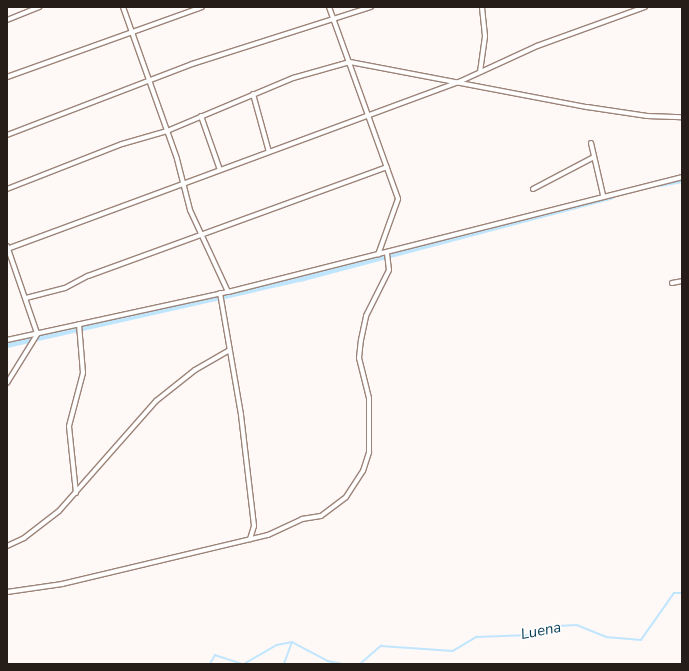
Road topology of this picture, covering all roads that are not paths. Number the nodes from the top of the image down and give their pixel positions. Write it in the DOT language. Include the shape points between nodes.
graph roads {
  1 [pos="40,7"];
  2 [pos="123,7"];
  3 [pos="202,7"];
  4 [pos="330,7"];
  5 [pos="371,7"];
  6 [pos="482,7"];
  7 [pos="645,7"];
  8 [pos="333,17"];
  9 [pos="7,20"];
  10 [pos="133,33"];
  11 [pos="350,62"];
  12 [pos="480,72"];
  13 [pos="7,77"];
  14 [pos="148,81"];
  15 [pos="461,81"];
  16 [pos="252,94"];
  17 [pos="370,115"];
  18 [pos="201,116"];
  19 [pos="682,117"];
  20 [pos="166,131"];
  21 [pos="7,136"];
  22 [pos="592,143"];
  23 [pos="269,152"];
  24 [pos="592,158"];
  25 [pos="387,167"];
  26 [pos="220,170"];
  27 [pos="682,177"];
  28 [pos="182,185"];
  29 [pos="7,188"];
  30 [pos="533,189"];
  31 [pos="603,195"];
  32 [pos="200,235"];
  33 [pos="7,247"];
  34 [pos="387,253"];
  35 [pos="378,255"];
  36 [pos="682,281"];
  37 [pos="672,283"];
  38 [pos="228,292"];
  39 [pos="220,293"];
  40 [pos="26,298"];
  41 [pos="78,324"];
  42 [pos="37,333"];
  43 [pos="7,340"];
  44 [pos="229,350"];
  45 [pos="7,383"];
  46 [pos="76,493"];
  47 [pos="250,539"];
  48 [pos="7,546"];
  49 [pos="7,592"];
  1 -- 9 [label="street"];
  2 -- 10 [label="street"];
  3 -- 10 [label="street"];
  4 -- 8 [label="street"];
  5 -- 8 [label="street"];
  6 -- 12 [label="street" via="485,36"];
  7 -- 12 [label="street" via="537,46"];
  8 -- 11 [label="street"];
  8 -- 14 [label="street"];
  10 -- 13 [label="street"];
  10 -- 14 [label="street"];
  11 -- 15 [label="street"];
  11 -- 16 [label="street" via="316,69"];
  11 -- 17 [label="street"];
  12 -- 15 [label="street"];
  14 -- 20 [label="street"];
  14 -- 21 [label="street"];
  15 -- 17 [label="street"];
  15 -- 19 [label="street" via="587,107"];
  16 -- 18 [label="street"];
  16 -- 23 [label="street"];
  17 -- 23 [label="street"];
  17 -- 25 [label="street"];
  18 -- 20 [label="street"];
  18 -- 26 [label="street"];
  20 -- 28 [label="street"];
  20 -- 29 [label="street" via="122,144"];
  22 -- 24 [label="street"];
  23 -- 26 [label="street"];
  24 -- 30 [label="street"];
  24 -- 31 [label="street"];
  25 -- 32 [label="street"];
  25 -- 35 [label="street" via="398,199"];
  26 -- 28 [label="street"];
  27 -- 31 [label="street"];
  28 -- 32 [label="street"];
  28 -- 33 [label="street"];
  31 -- 34 [label="street"];
  32 -- 38 [label="street"];
  32 -- 40 [label="street" via="66,288"];
  33 -- 40 [label="street"];
  34 -- 35 [label="street"];
  34 -- 47 [label="street" via="389,270 366,316 359,358 369,398 370,445 363,471 349,494 326,513"];
  35 -- 38 [label="street"];
  36 -- 37 [label="street"];
  38 -- 39 [label="street"];
  39 -- 41 [label="street"];
  39 -- 44 [label="street"];
  40 -- 42 [label="street"];
  41 -- 42 [label="street"];
  41 -- 46 [label="street" via="83,373 69,426"];
  42 -- 43 [label="street"];
  42 -- 45 [label="street"];
  44 -- 46 [label="street" via="195,370 140,416"];
  44 -- 47 [label="street" via="254,526"];
  46 -- 48 [label="street" via="37,529"];
  47 -- 49 [label="street" via="62,584"];
}
